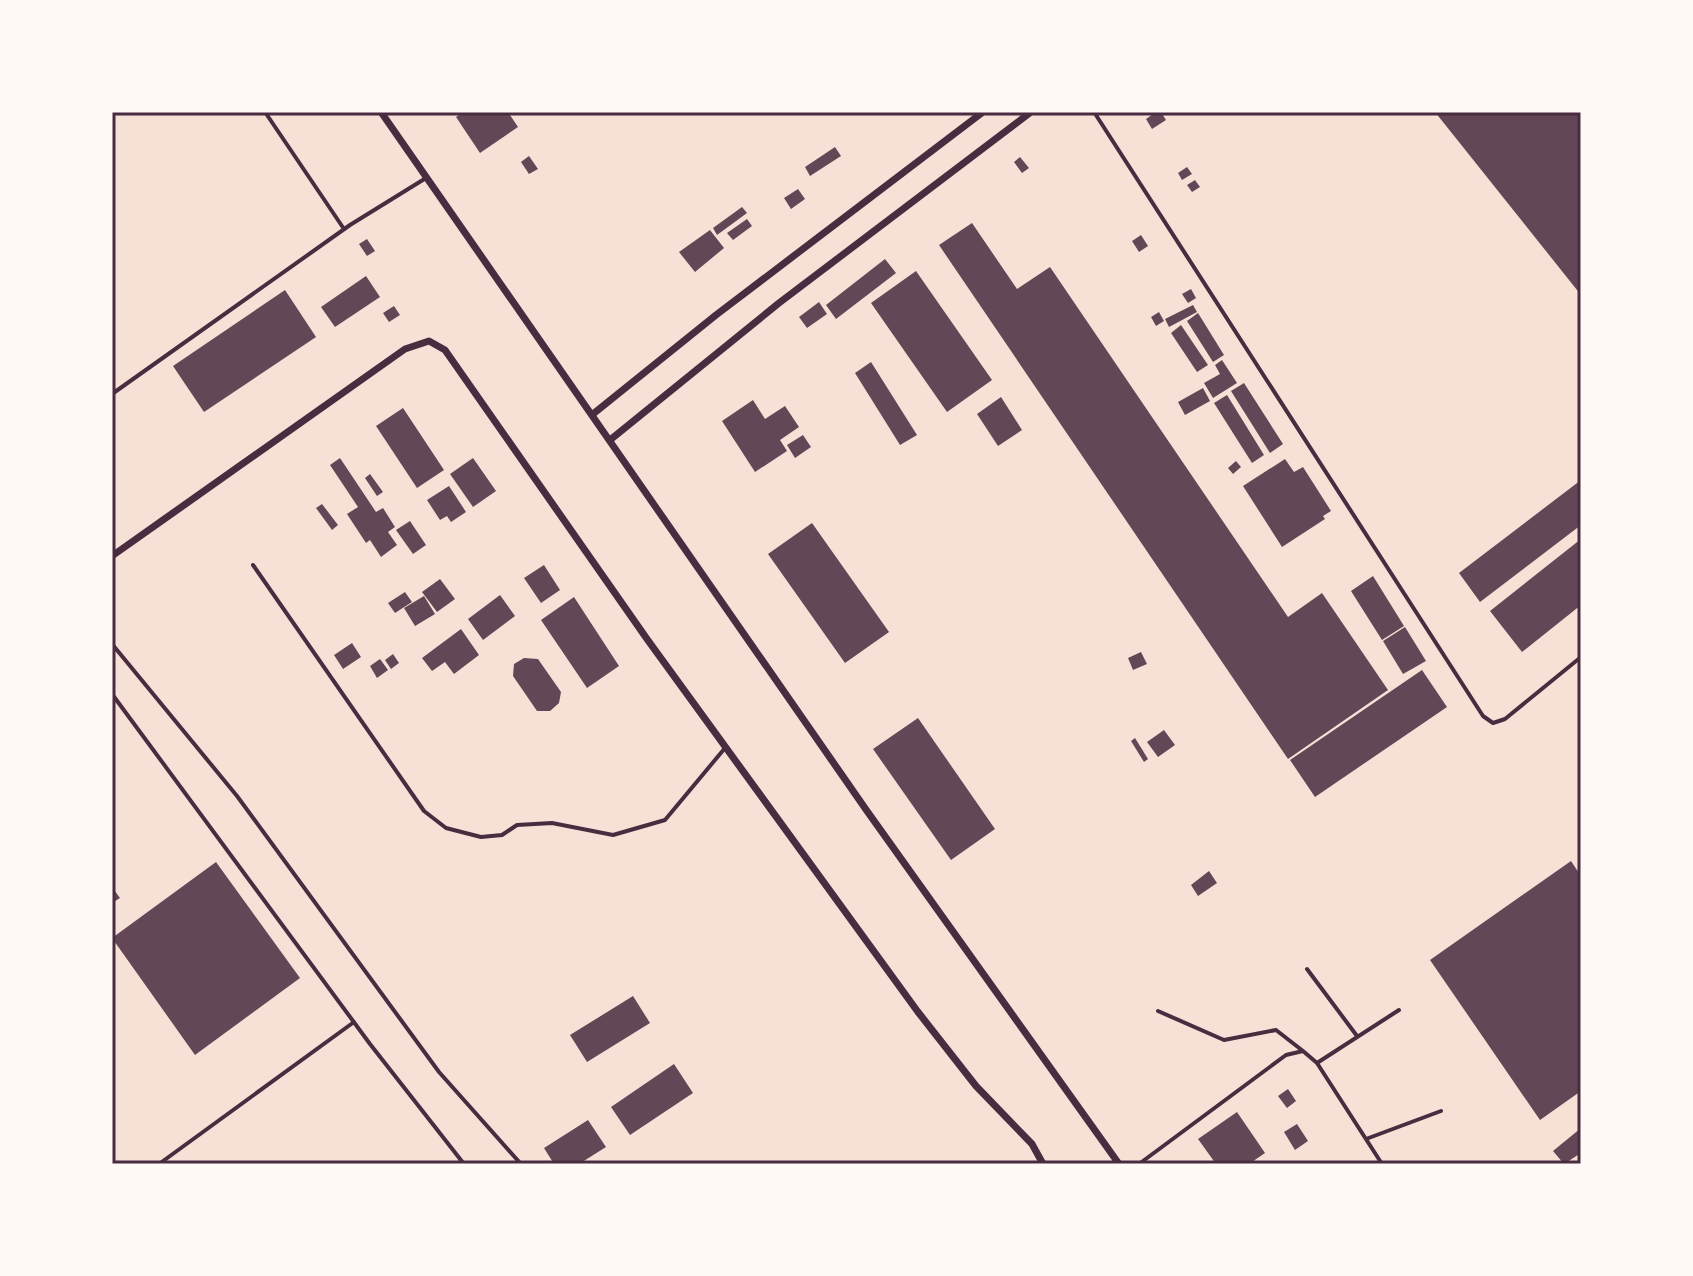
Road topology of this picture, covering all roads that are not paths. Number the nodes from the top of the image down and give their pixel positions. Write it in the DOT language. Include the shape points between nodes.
graph roads {
  1 [pos="265,112"];
  2 [pos="381,112"];
  3 [pos="983,112"];
  4 [pos="1031,112"];
  5 [pos="1094,112"];
  6 [pos="426,178"];
  7 [pos="344,229"];
  8 [pos="112,394"];
  9 [pos="593,414"];
  10 [pos="610,440"];
  11 [pos="112,556"];
  12 [pos="253,565"];
  13 [pos="112,644"];
  14 [pos="1581,657"];
  15 [pos="112,694"];
  16 [pos="725,748"];
  17 [pos="1307,969"];
  18 [pos="1399,1010"];
  19 [pos="1158,1011"];
  20 [pos="354,1022"];
  21 [pos="1357,1036"];
  22 [pos="1303,1051"];
  23 [pos="1317,1063"];
  24 [pos="1441,1111"];
  25 [pos="1366,1139"];
  26 [pos="159,1164"];
  27 [pos="464,1164"];
  28 [pos="521,1164"];
  29 [pos="1043,1164"];
  30 [pos="1119,1164"];
  31 [pos="1139,1164"];
  32 [pos="1382,1164"];
  1 -- 7 [label="lane"];
  2 -- 6 [label="street"];
  3 -- 9 [label="street"];
  4 -- 10 [label="street" via="779,303"];
  5 -- 14 [label="lane" via="1483,716 1493,723 1505,719"];
  6 -- 7 [label="lane"];
  6 -- 9 [label="street"];
  7 -- 8 [label="lane"];
  9 -- 10 [label="street"];
  10 -- 30 [label="street"];
  11 -- 16 [label="street" via="405,349 429,341 445,350"];
  12 -- 16 [label="lane" via="424,811 446,828 481,837 502,835 517,825 552,823 613,835 665,820"];
  13 -- 28 [label="lane" via="237,796 439,1072"];
  15 -- 20 [label="lane"];
  16 -- 29 [label="street" via="918,1012 976,1086 1023,1133"];
  17 -- 21 [label="lane"];
  18 -- 21 [label="lane"];
  19 -- 22 [label="lane" via="1224,1040 1276,1030"];
  20 -- 26 [label="lane"];
  20 -- 27 [label="lane"];
  21 -- 23 [label="lane"];
  22 -- 23 [label="lane"];
  22 -- 31 [label="lane" via="1286,1055"];
  23 -- 25 [label="lane"];
  24 -- 25 [label="lane"];
  25 -- 32 [label="lane"];
}
